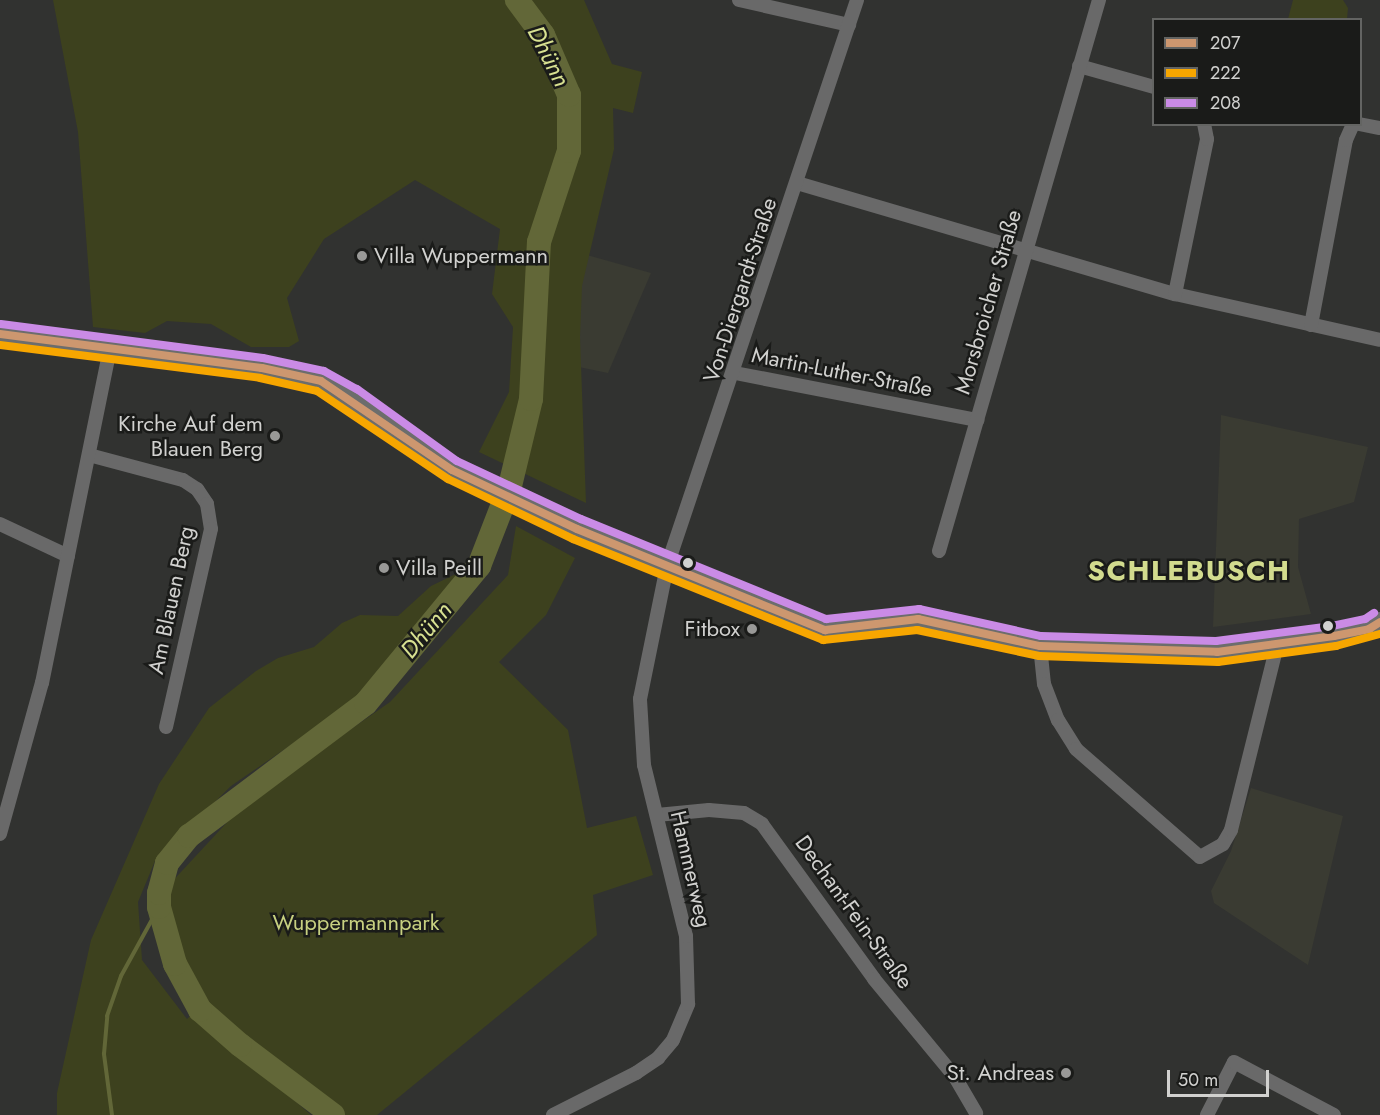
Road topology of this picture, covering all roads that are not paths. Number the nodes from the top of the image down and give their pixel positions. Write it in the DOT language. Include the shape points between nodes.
graph roads {
  1 [pos="739,0"];
  2 [pos="857,0"];
  3 [pos="1099,0"];
  4 [pos="849,25"];
  5 [pos="1079,66"];
  6 [pos="1152,86"];
  7 [pos="1362,125"];
  8 [pos="1204,126"];
  9 [pos="1352,126"];
  10 [pos="1380,128"];
  11 [pos="797,183"];
  12 [pos="1024,249"];
  13 [pos="1175,294"];
  14 [pos="0,319"];
  15 [pos="1311,325"];
  16 [pos="0,334"];
  17 [pos="1380,340"];
  18 [pos="110,350"];
  19 [pos="735,373"];
  20 [pos="977,420"];
  21 [pos="89,455"];
  22 [pos="0,524"];
  23 [pos="939,551"];
  24 [pos="68,556"];
  25 [pos="667,566"];
  26 [pos="1376,628"];
  27 [pos="1277,645"];
  28 [pos="1040,646"];
  29 [pos="166,727"];
  30 [pos="657,815"];
  31 [pos="0,834"];
  32 [pos="976,1113"];
  33 [pos="554,1115"];
  34 [pos="1207,1115"];
  35 [pos="1334,1115"];
  1 -- 4 [label="street"];
  2 -- 4 [label="street, Von-Diergardt-Straße"];
  3 -- 5 [label="street, Morsbroicher Straße"];
  4 -- 11 [label="street, Von-Diergardt-Straße"];
  5 -- 6 [label="street"];
  5 -- 12 [label="street, Morsbroicher Straße"];
  7 -- 10 [label="street"];
  8 -- 13 [label="street" via="1207,139"];
  9 -- 15 [label="street" via="1346,140"];
  11 -- 12 [label="street"];
  11 -- 19 [label="street, Von-Diergardt-Straße"];
  12 -- 13 [label="street"];
  12 -- 20 [label="street, Morsbroicher Straße"];
  13 -- 15 [label="street"];
  14 -- 16 [label="main road"];
  15 -- 17 [label="street"];
  16 -- 18 [label="main road"];
  18 -- 21 [label="street"];
  18 -- 25 [label="main road" via="262,368 321,381 452,470"];
  19 -- 20 [label="street, Martin-Luther-Straße"];
  19 -- 25 [label="street, Von-Diergardt-Straße"];
  20 -- 23 [label="street, Morsbroicher Straße"];
  21 -- 24 [label="street"];
  21 -- 29 [label="street, Am Blauen Berg" via="183,480 207,504 211,529"];
  22 -- 24 [label="street"];
  24 -- 31 [label="street" via="42,683"];
  25 -- 28 [label="main road" via="791,620 838,631 921,619"];
  25 -- 30 [label="street, Hammerweg" via="640,699 644,765"];
  26 -- 27 [label="main road"];
  27 -- 28 [label="main road" via="1217,652"];
  27 -- 28 [label="street" via="1231,830 1223,844 1200,857 1155,822 1076,749 1058,720 1044,684"];
  30 -- 32 [label="street, Dechant-Fein-Straße" via="710,810 744,813 762,824 874,979 955,1077"];
  30 -- 33 [label="street, Hammerweg" via="690,968 682,1023 673,1040 651,1063"];
  34 -- 35 [label="street" via="1234,1062"];
}
